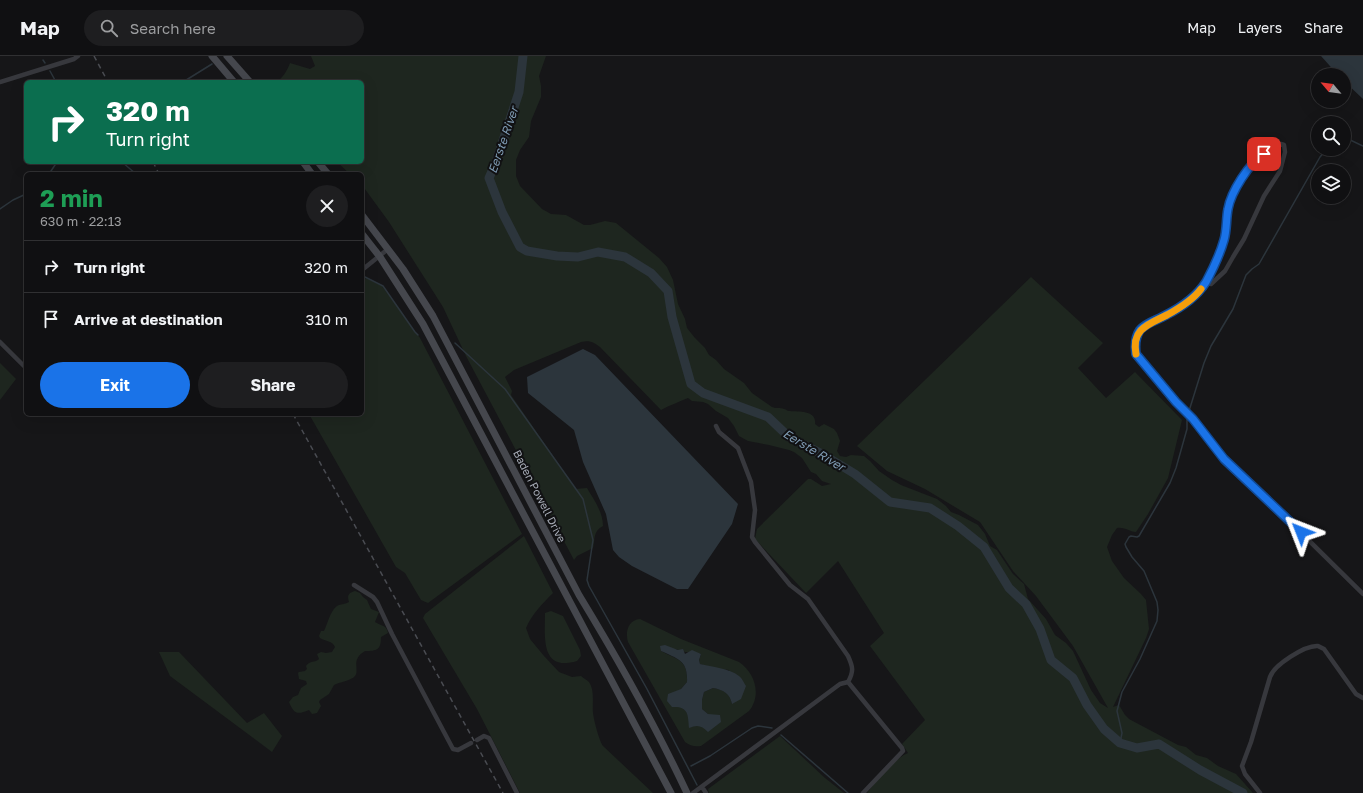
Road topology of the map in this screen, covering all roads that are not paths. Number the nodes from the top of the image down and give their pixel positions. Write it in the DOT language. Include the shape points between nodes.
graph roads {
  1 [pos="78,56"];
  2 [pos="212,56"];
  3 [pos="227,56"];
  4 [pos="232,80"];
  5 [pos="248,80"];
  6 [pos="0,82"];
  7 [pos="304,164"];
  8 [pos="320,164"];
  9 [pos="310,172"];
  10 [pos="326,172"];
  11 [pos="364,219"];
  12 [pos="364,237"];
  13 [pos="388,249"];
  14 [pos="380,257"];
  15 [pos="364,269"];
  16 [pos="1206,281"];
  17 [pos="0,342"];
  18 [pos="24,366"];
  19 [pos="716,426"];
  20 [pos="354,585"];
  21 [pos="1363,594"];
  22 [pos="848,682"];
  23 [pos="1363,698"];
  24 [pos="477,740"];
  25 [pos="472,743"];
  26 [pos="702,787"];
  27 [pos="517,793"];
  28 [pos="671,793"];
  29 [pos="687,793"];
  30 [pos="693,793"];
  31 [pos="706,793"];
  32 [pos="863,793"];
  33 [pos="1260,793"];
  1 -- 6 [label="street"];
  2 -- 4 [label="main road"];
  3 -- 5 [label="main road"];
  7 -- 9 [label="main road"];
  8 -- 10 [label="main road"];
  11 -- 13 [label="main road, Baden Powell Drive"];
  12 -- 14 [label="main road, Baden Powell Drive"];
  13 -- 14 [label="street"];
  13 -- 29 [label="main road, Baden Powell Drive" via="433,316 579,595 668,753"];
  14 -- 15 [label="street"];
  14 -- 28 [label="main road, Baden Powell Drive" via="427,330"];
  16 -- 16 [label="street" via="1212,284 1234,257 1280,170 1285,152 1284,144 1256,158 1241,181 1228,207 1224,240"];
  16 -- 21 [label="street" via="1192,298 1140,330 1136,338 1136,354 1224,459"];
  17 -- 18 [label="street"];
  19 -- 22 [label="street" via="719,432 738,448 751,482 755,510 752,537 790,585 808,599 848,656 853,666"];
  20 -- 25 [label="street" via="377,602 454,749 458,750"];
  22 -- 26 [label="street" via="840,684"];
  22 -- 32 [label="street" via="903,751"];
  23 -- 33 [label="street" via="1354,690 1324,649 1318,646 1306,648 1273,670 1242,766"];
  24 -- 27 [label="street" via="484,736 492,743"];
  26 -- 30 [label="street"];
  26 -- 31 [label="street"];
}
